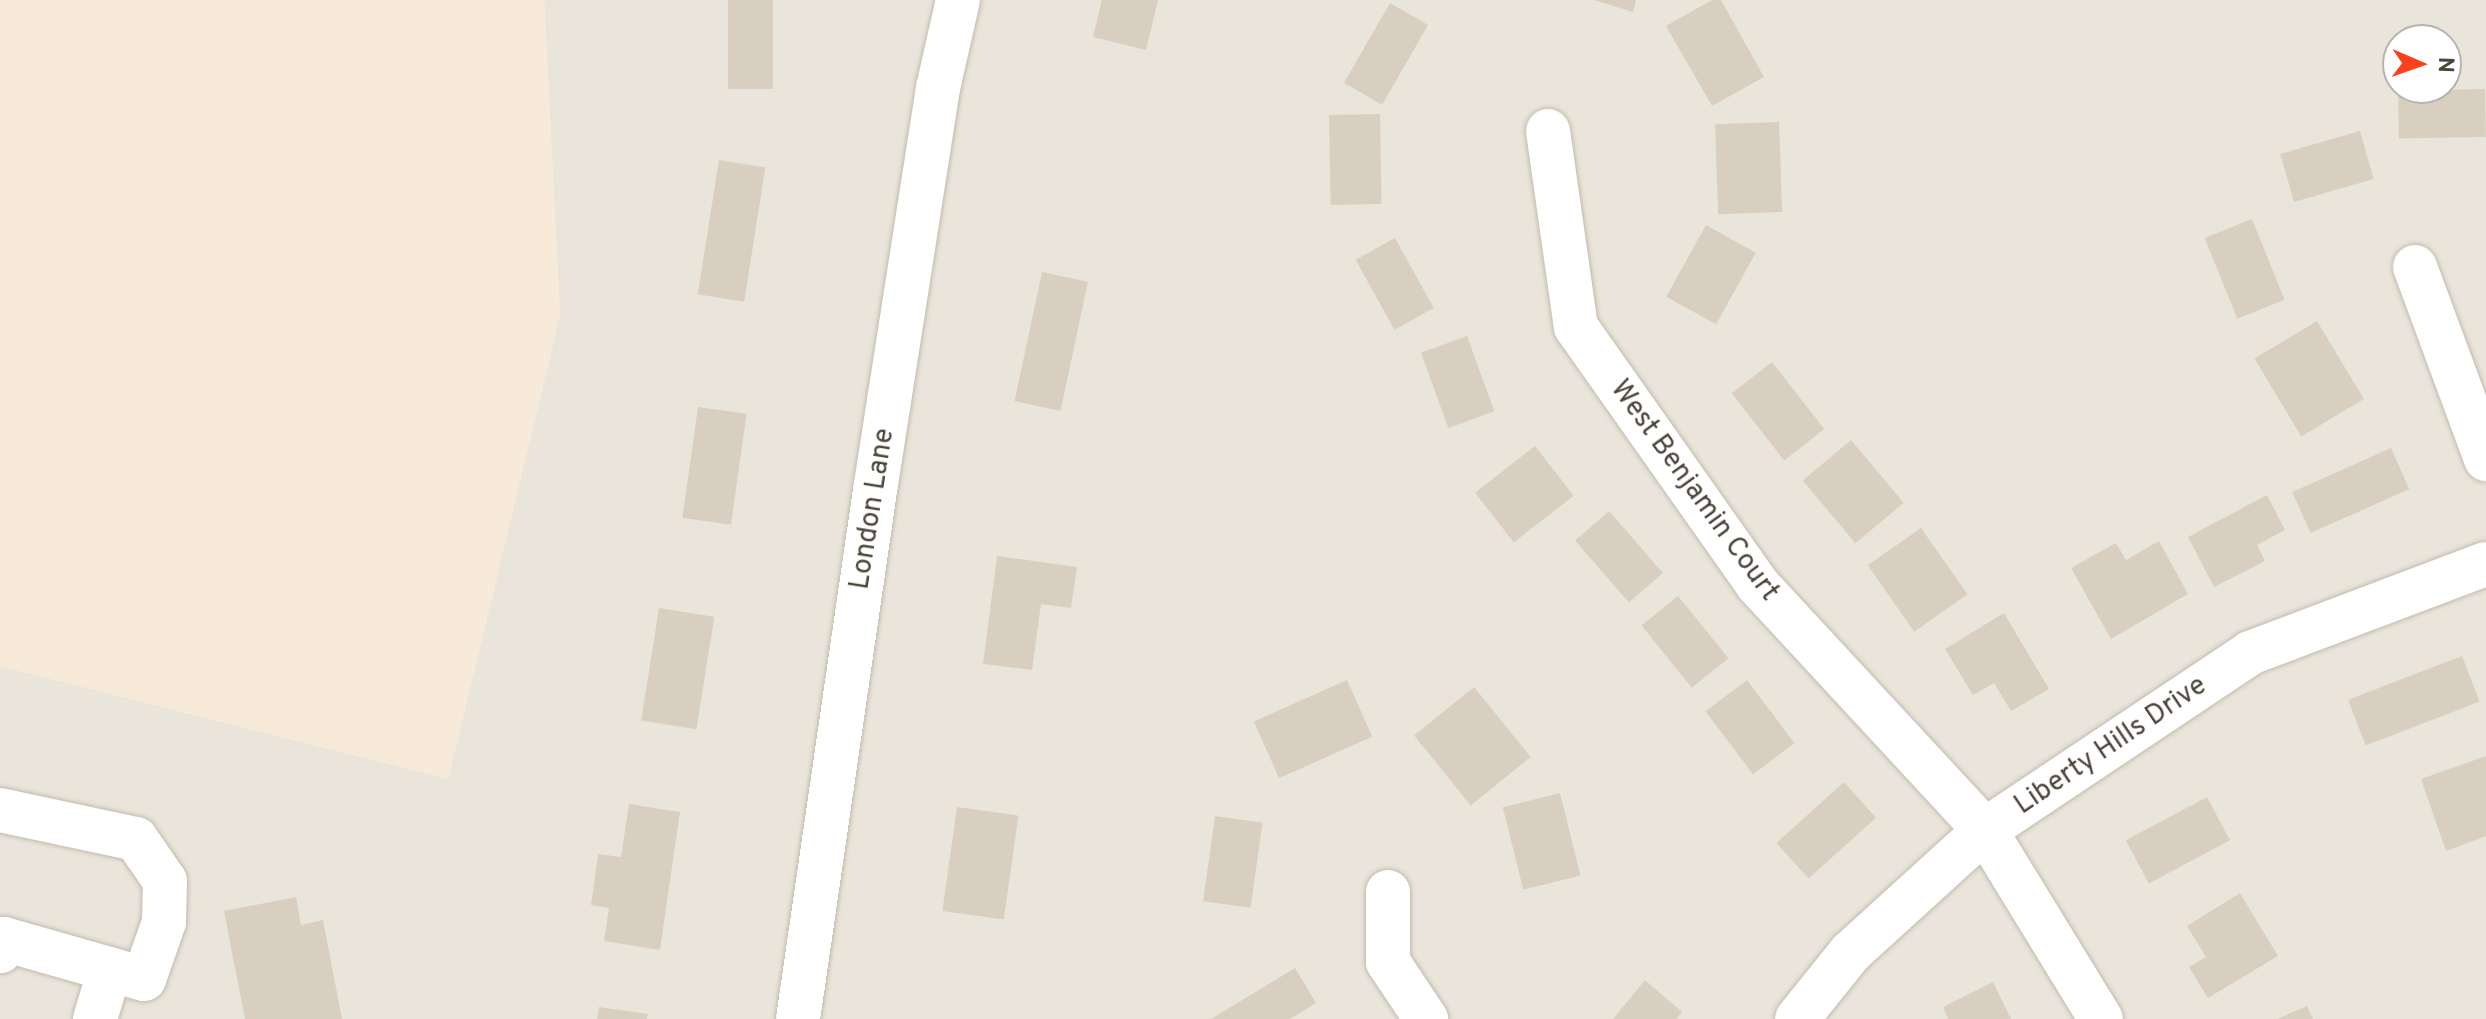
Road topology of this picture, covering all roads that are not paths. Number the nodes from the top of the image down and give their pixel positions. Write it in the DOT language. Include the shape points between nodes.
graph roads {
  1 [pos="958,0"];
  2 [pos="1548,131"];
  3 [pos="2415,267"];
  4 [pos="2486,459"];
  5 [pos="2486,564"];
  6 [pos="0,810"];
  7 [pos="1985,830"];
  8 [pos="1388,892"];
  9 [pos="0,951"];
  10 [pos="110,969"];
  11 [pos="95,1019"];
  12 [pos="798,1019"];
  13 [pos="1426,1019"];
  14 [pos="1797,1019"];
  15 [pos="2101,1019"];
  1 -- 12 [label="street, London Lane" via="938,88"];
  2 -- 7 [label="street, West Benjamin Court" via="1576,327 1757,584"];
  3 -- 4 [label="street"];
  5 -- 7 [label="street, Liberty Hills Drive" via="2250,653"];
  6 -- 10 [label="street" via="136,839 165,881 164,922 144,979"];
  7 -- 14 [label="street, Liberty Hills Drive" via="1850,953"];
  7 -- 15 [label="street, West Benjamin Court"];
  8 -- 13 [label="street" via="1388,962"];
  9 -- 10 [label="street" via="4,939"];
  10 -- 11 [label="street"];
}
